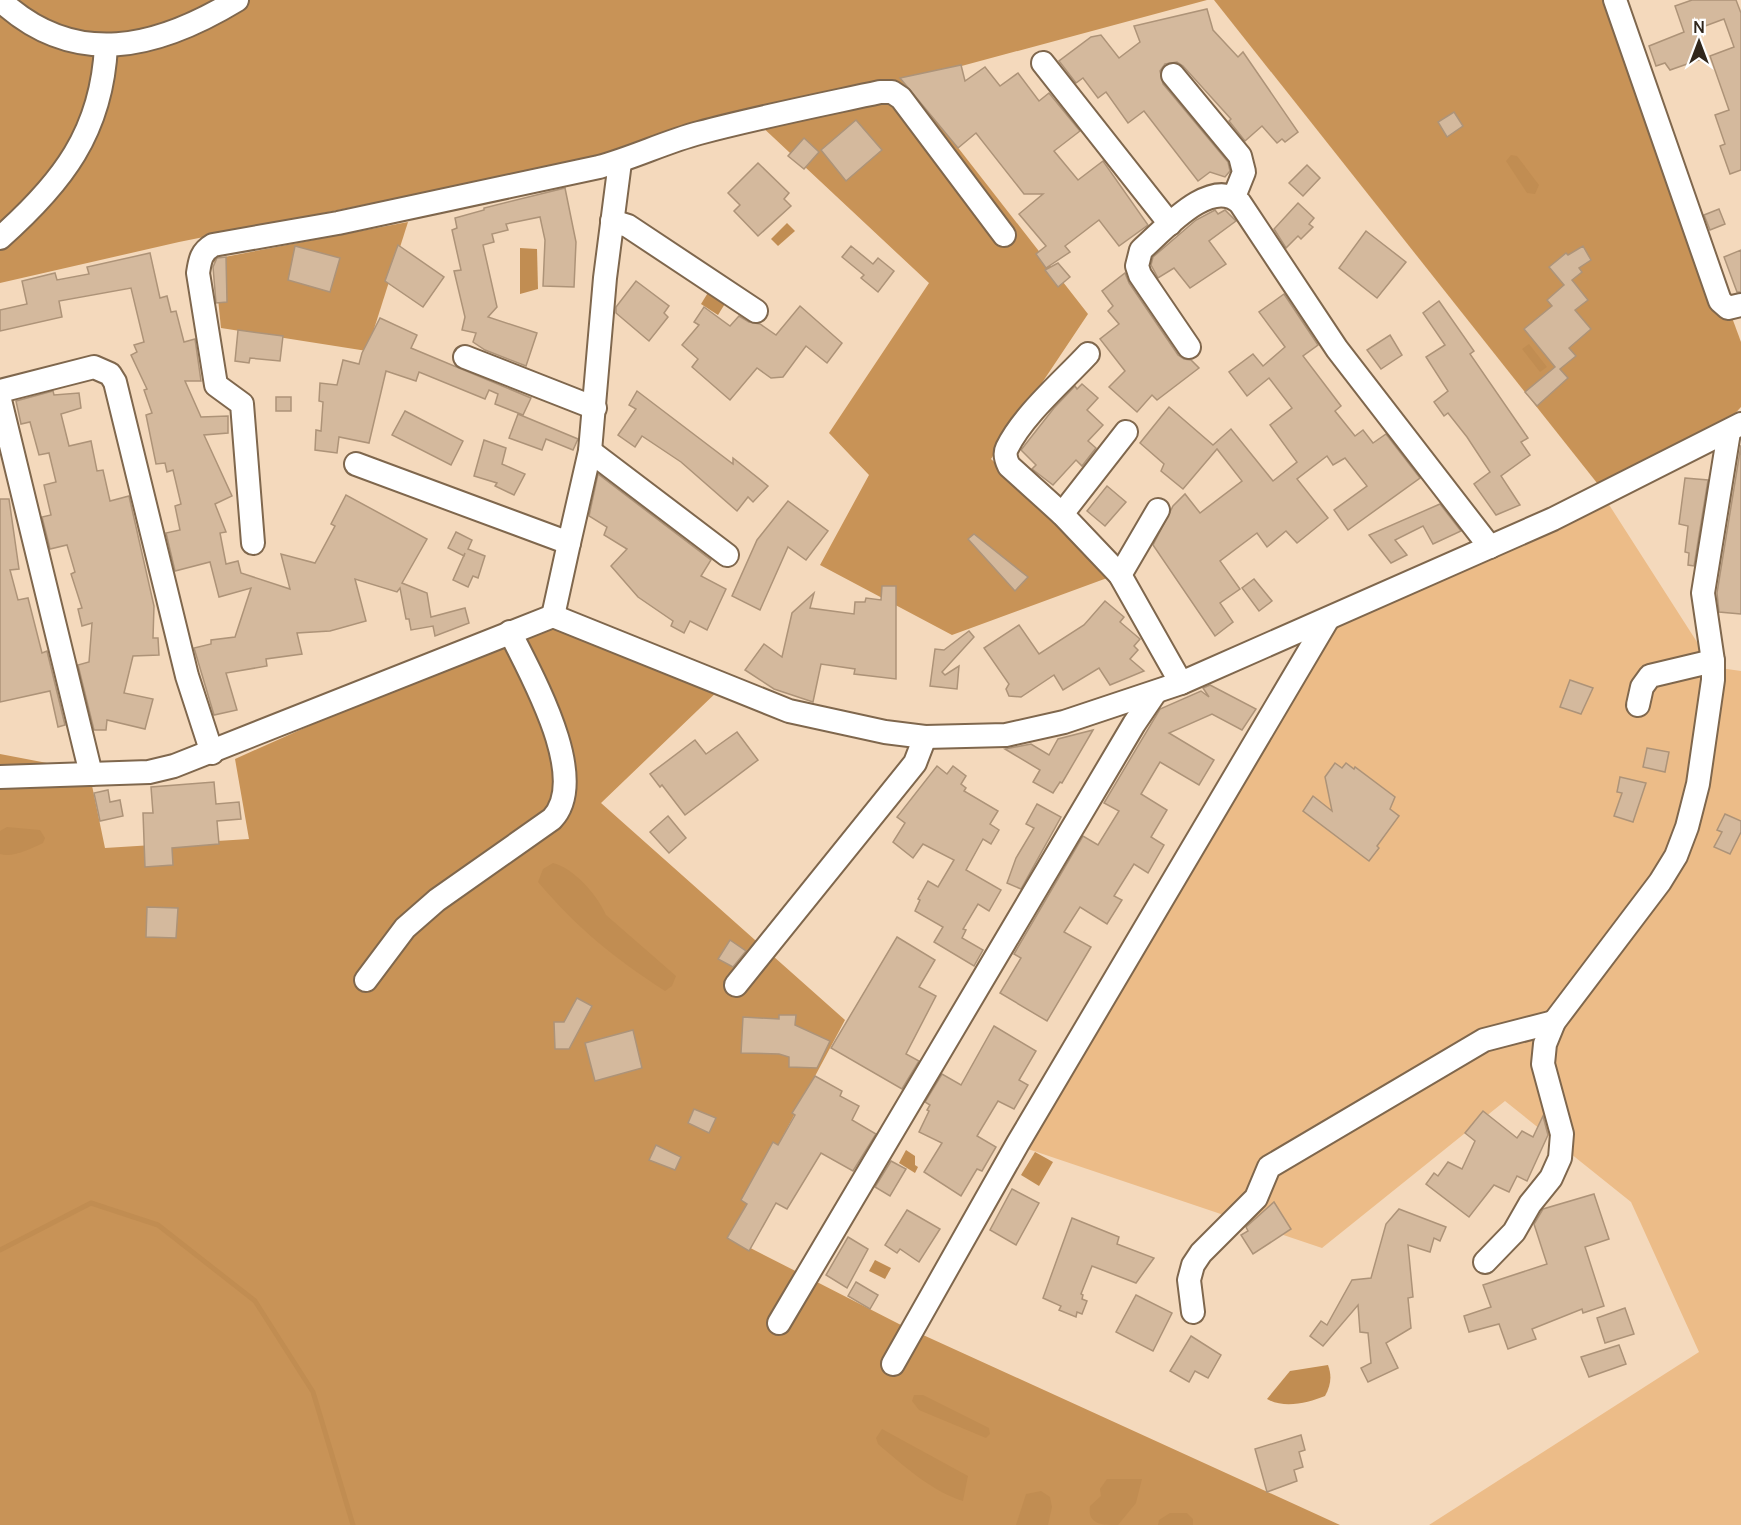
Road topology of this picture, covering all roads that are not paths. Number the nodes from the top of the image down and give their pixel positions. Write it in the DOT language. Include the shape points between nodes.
graph roads {
  1 [pos="0,0"];
  2 [pos="237,0"];
  3 [pos="1615,0"];
  4 [pos="106,46"];
  5 [pos="1043,63"];
  6 [pos="1173,75"];
  7 [pos="620,162"];
  8 [pos="1234,197"];
  9 [pos="612,221"];
  10 [pos="1170,224"];
  11 [pos="1004,235"];
  12 [pos="0,238"];
  13 [pos="1741,305"];
  14 [pos="756,311"];
  15 [pos="1189,347"];
  16 [pos="1088,354"];
  17 [pos="465,357"];
  18 [pos="0,391"];
  19 [pos="0,400"];
  20 [pos="595,408"];
  21 [pos="1735,428"];
  22 [pos="1126,432"];
  23 [pos="590,451"];
  24 [pos="356,464"];
  25 [pos="1158,510"];
  26 [pos="1062,514"];
  27 [pos="253,543"];
  28 [pos="569,543"];
  29 [pos="1490,547"];
  30 [pos="727,555"];
  31 [pos="1120,574"];
  32 [pos="553,616"];
  33 [pos="1329,619"];
  34 [pos="510,632"];
  35 [pos="1713,661"];
  36 [pos="1181,683"];
  37 [pos="1155,693"];
  38 [pos="1638,705"];
  39 [pos="925,737"];
  40 [pos="212,753"];
  41 [pos="91,774"];
  42 [pos="0,777"];
  43 [pos="366,980"];
  44 [pos="736,985"];
  45 [pos="1554,1022"];
  46 [pos="1485,1262"];
  47 [pos="1193,1312"];
  48 [pos="779,1323"];
  49 [pos="892,1364"];
  1 -- 4 [label="street" via="20,18 49,33 77,43"];
  2 -- 4 [label="street" via="179,29 142,42"];
  3 -- 13 [label="street" via="1720,301 1728,308"];
  4 -- 12 [label="street" via="98,104 79,152 30,211"];
  5 -- 10 [label="street"];
  6 -- 8 [label="street" via="1240,156 1244,172"];
  7 -- 9 [label="street"];
  7 -- 11 [label="street" via="649,148 699,133 892,92 902,98"];
  7 -- 27 [label="street" via="205,249 198,273 216,385 242,404 245,416"];
  8 -- 10 [label="street" via="1222,193 1201,199"];
  8 -- 29 [label="street" via="1337,349"];
  9 -- 14 [label="street" via="628,226"];
  9 -- 20 [label="street"];
  10 -- 15 [label="street" via="1141,250 1137,266"];
  16 -- 26 [label="street" via="1028,418 1006,454 1009,466"];
  17 -- 20 [label="street"];
  18 -- 40 [label="street" via="93,367 110,374 115,382 186,676"];
  19 -- 41 [label="street"];
  20 -- 23 [label="street"];
  21 -- 29 [label="street" via="1594,500"];
  21 -- 35 [label="street" via="1702,593"];
  22 -- 26 [label="street"];
  23 -- 28 [label="street"];
  23 -- 30 [label="street"];
  24 -- 28 [label="street"];
  25 -- 31 [label="street"];
  26 -- 31 [label="street"];
  28 -- 32 [label="street"];
  29 -- 33 [label="street"];
  31 -- 36 [label="street"];
  32 -- 34 [label="street"];
  32 -- 39 [label="street" via="789,711"];
  33 -- 36 [label="street"];
  33 -- 49 [label="street" via="1017,1143"];
  34 -- 40 [label="street"];
  34 -- 43 [label="street" via="545,705 562,754 561,807 552,819 437,900 405,928"];
  35 -- 38 [label="street" via="1650,676 1642,687"];
  35 -- 45 [label="street" via="1698,784 1676,856"];
  36 -- 37 [label="street"];
  37 -- 39 [label="street" via="1064,722 1006,735"];
  37 -- 48 [label="street"];
  39 -- 44 [label="street" via="915,763"];
  40 -- 41 [label="street" via="149,772"];
  41 -- 42 [label="street"];
  45 -- 46 [label="street" via="1545,1044 1543,1064 1562,1134 1560,1158 1514,1232"];
  45 -- 47 [label="street" via="1484,1040 1269,1167 1256,1198 1193,1265 1189,1280"];
}
